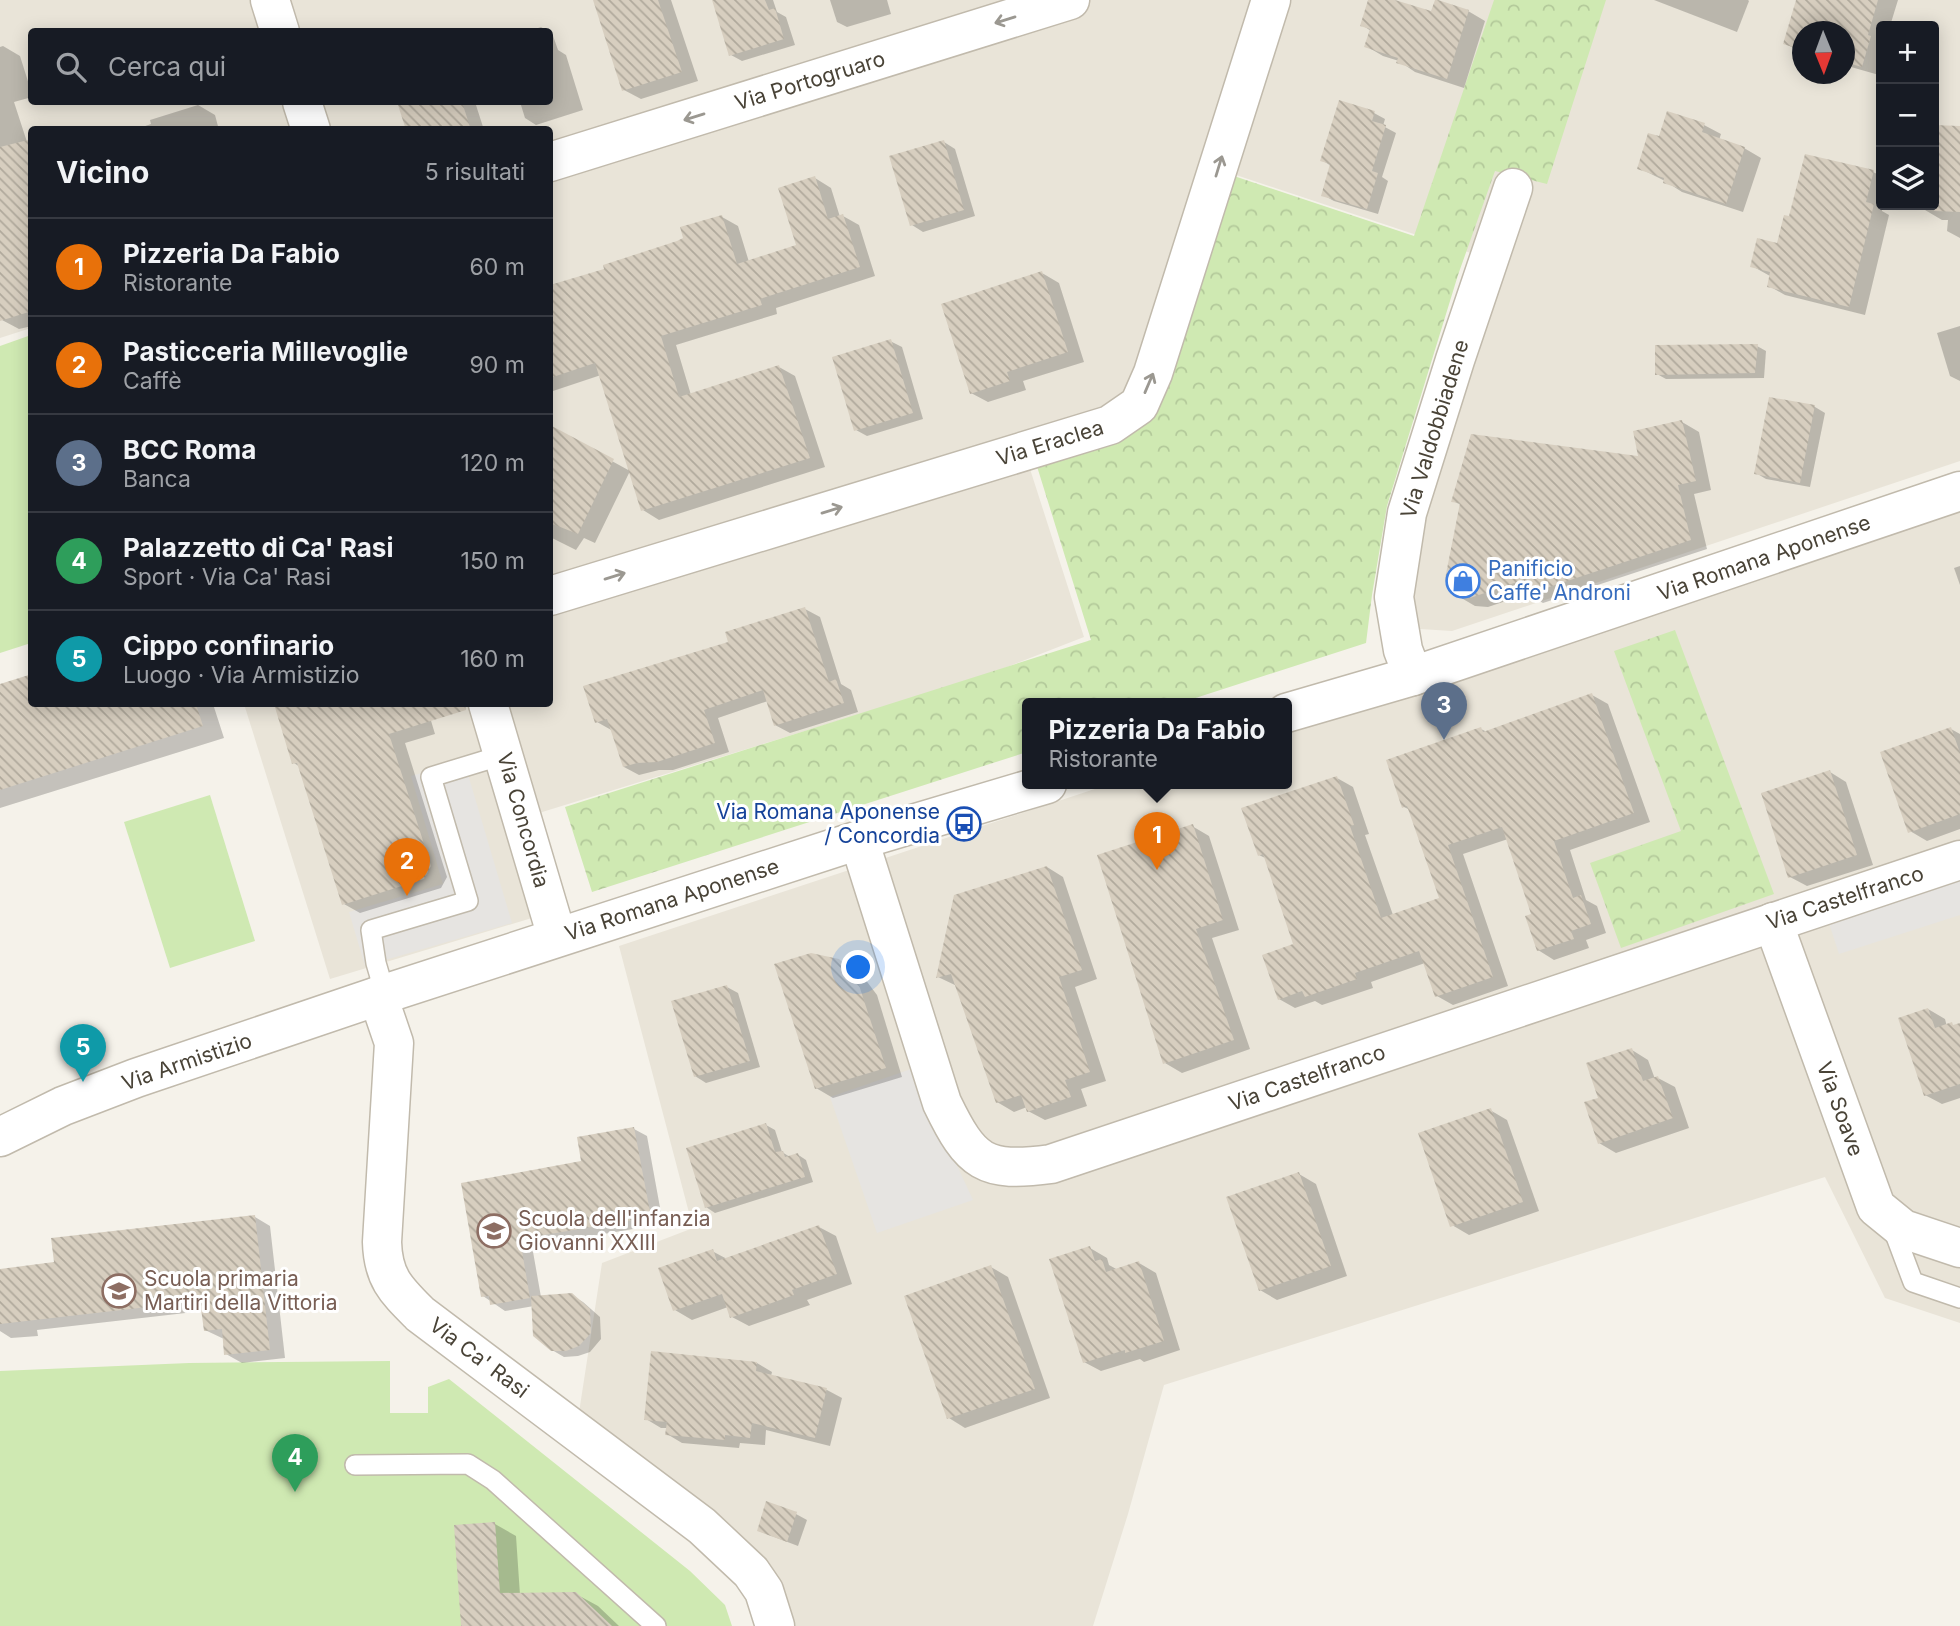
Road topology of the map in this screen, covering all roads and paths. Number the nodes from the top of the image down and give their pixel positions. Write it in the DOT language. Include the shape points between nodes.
graph roads {
  1 [pos="270,0"];
  2 [pos="1070,0"];
  3 [pos="1271,0"];
  4 [pos="279,28"];
  5 [pos="303,105"];
  6 [pos="310,126"];
  7 [pos="553,161"];
  8 [pos="1513,188"];
  9 [pos="1960,491"];
  10 [pos="553,595"];
  11 [pos="1413,676"];
  12 [pos="489,707"];
  13 [pos="1292,711"];
  14 [pos="503,755"];
  15 [pos="1030,789"];
  16 [pos="859,840"];
  17 [pos="1960,860"];
  18 [pos="1773,922"];
  19 [pos="557,937"];
  20 [pos="382,995"];
  21 [pos="0,1137"];
  22 [pos="1889,1218"];
  23 [pos="1960,1248"];
  24 [pos="1960,1298"];
  25 [pos="355,1465"];
  26 [pos="656,1626"];
  27 [pos="775,1626"];
  1 -- 4 [label="street"];
  2 -- 7 [label="street, Via Portogruaro, one-way"];
  10 -- 3 [label="street, Via Eraclea, one-way" via="1110,425 1139,405"];
  5 -- 6 [label="street"];
  8 -- 11 [label="street, Via Valdobbiadene" via="1407,513 1394,597 1403,650"];
  9 -- 11 [label="street, Via Romana Aponense"];
  11 -- 13 [label="street, Via Romana Aponense"];
  12 -- 14 [label="street, Via Concordia"];
  14 -- 19 [label="street, Via Concordia"];
  14 -- 20 [label="lane" via="431,778 468,901 372,930"];
  15 -- 16 [label="street, Via Romana Aponense"];
  16 -- 18 [label="street, Via Castelfranco" via="942,1103 958,1136 981,1161 1015,1169 1051,1164"];
  16 -- 19 [label="street, Via Romana Aponense"];
  17 -- 18 [label="street, Via Castelfranco"];
  18 -- 22 [label="street, Via Soave" via="1876,1207"];
  19 -- 20 [label="street, Via Romana Aponense"];
  20 -- 21 [label="street, Via Armistizio" via="112,1087"];
  20 -- 27 [label="street, Via Ca' Rasi" via="394,1043 382,1242 383,1261 395,1289 420,1314 702,1526 751,1572 764,1591"];
  22 -- 23 [label="street, Via Soave" via="1903,1229"];
  22 -- 24 [label="lane" via="1913,1282"];
  25 -- 26 [label="lane" via="468,1464 493,1480"];
}
